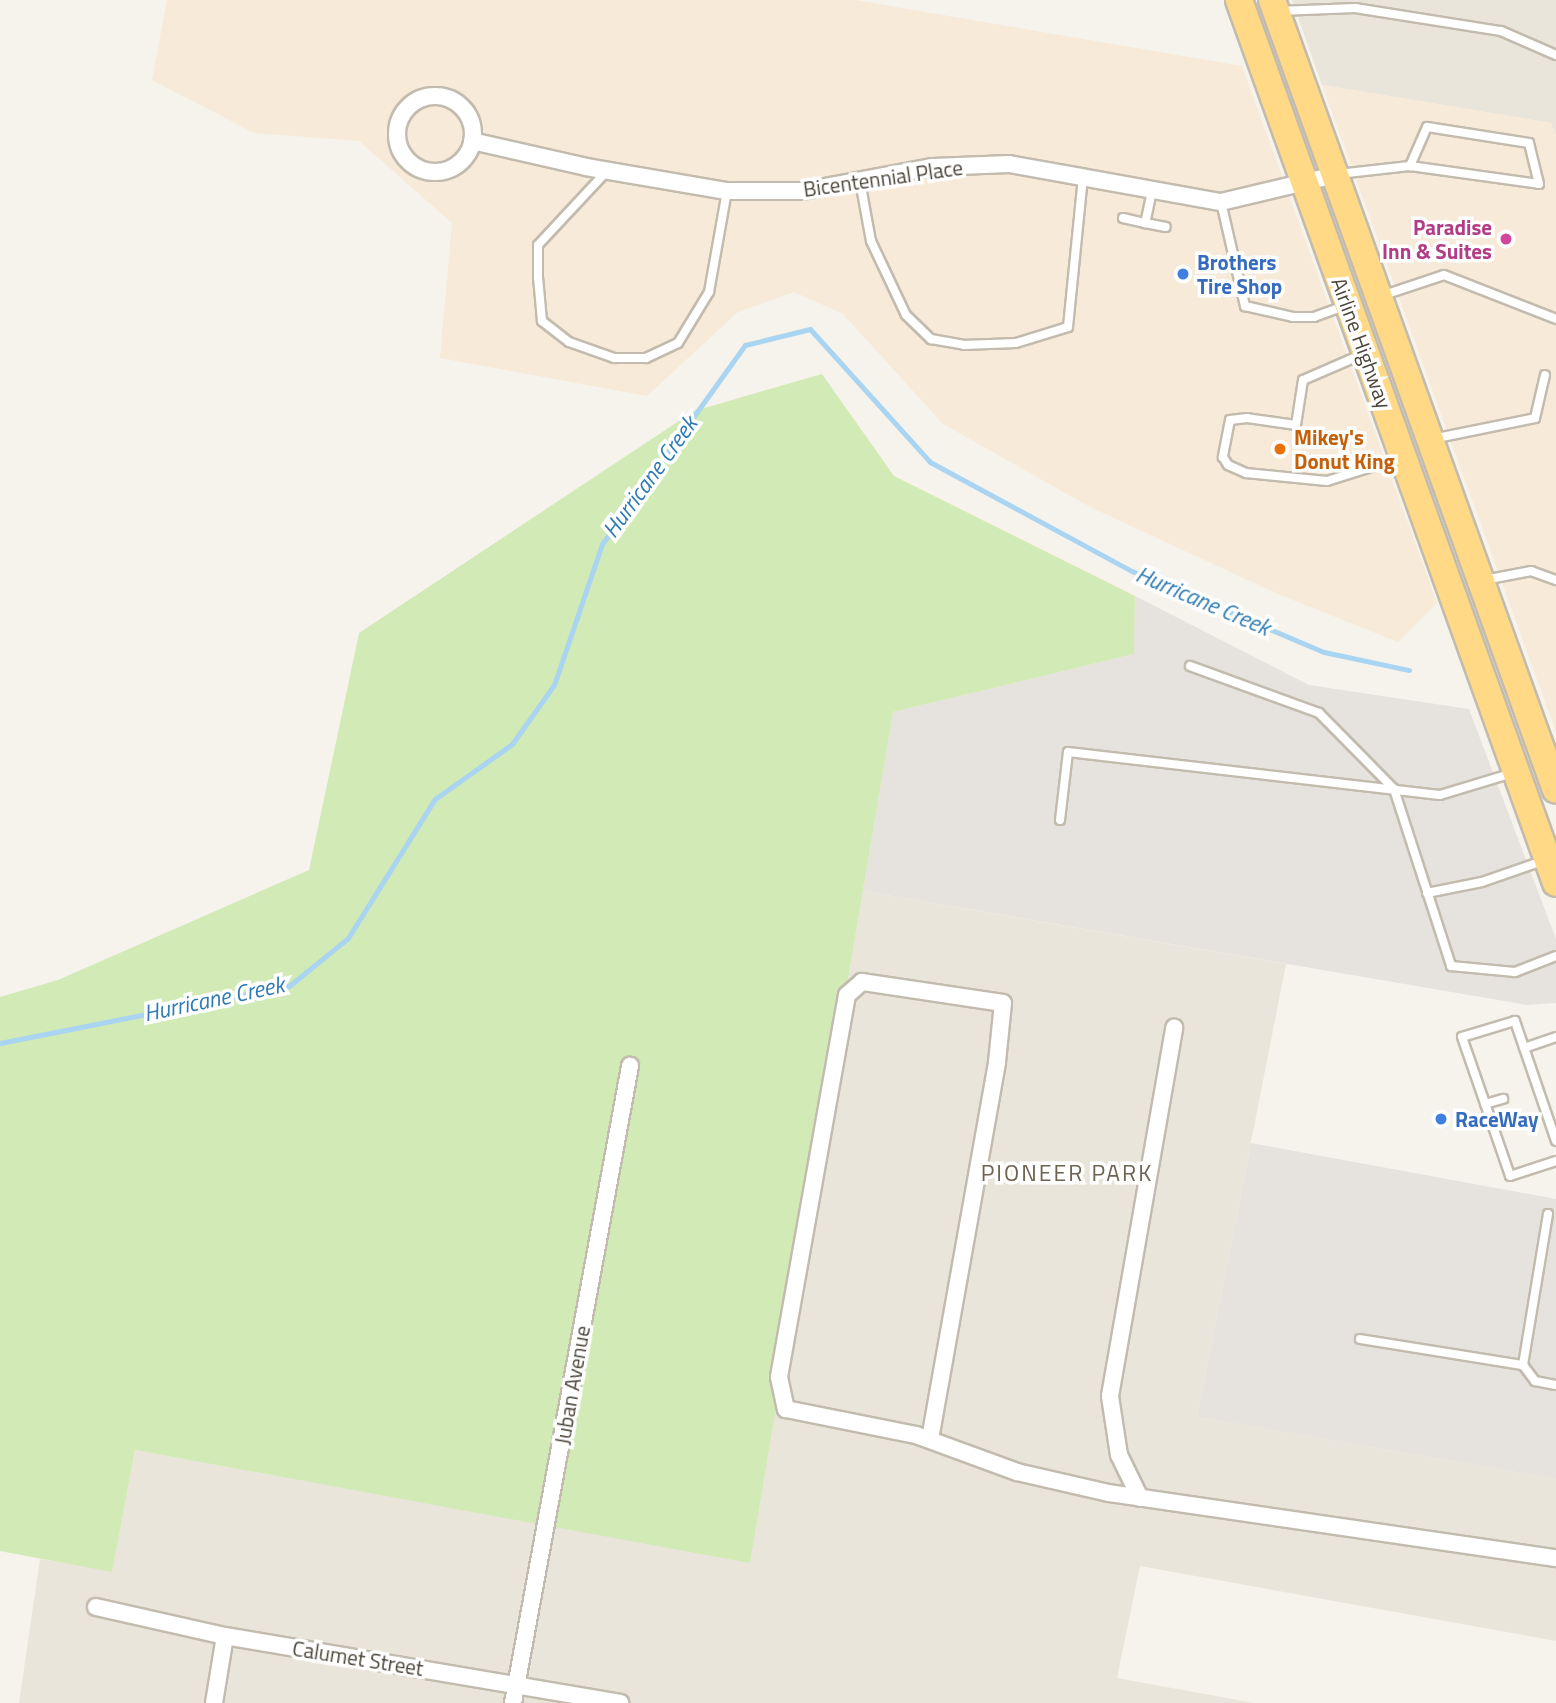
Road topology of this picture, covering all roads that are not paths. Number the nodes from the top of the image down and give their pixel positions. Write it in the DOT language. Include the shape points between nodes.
graph roads {
  1 [pos="1239,0"];
  2 [pos="1274,6"];
  3 [pos="1556,55"];
  4 [pos="472,141"];
  5 [pos="1410,166"];
  6 [pos="607,171"];
  7 [pos="1335,175"];
  8 [pos="1083,178"];
  9 [pos="860,181"];
  10 [pos="1306,185"];
  11 [pos="727,191"];
  12 [pos="1152,191"];
  13 [pos="1221,202"];
  14 [pos="1123,218"];
  15 [pos="1145,223"];
  16 [pos="1166,227"];
  17 [pos="1382,308"];
  18 [pos="1556,319"];
  19 [pos="1357,329"];
  20 [pos="1545,375"];
  21 [pos="1430,439"];
  22 [pos="1403,457"];
  23 [pos="1556,580"];
  24 [pos="1481,581"];
  25 [pos="1190,666"];
  26 [pos="1516,772"];
  27 [pos="1553,778"];
  28 [pos="1394,789"];
  29 [pos="1060,820"];
  30 [pos="1552,871"];
  31 [pos="1427,893"];
  32 [pos="1556,956"];
  33 [pos="1174,1028"];
  34 [pos="1556,1037"];
  35 [pos="1524,1048"];
  36 [pos="630,1066"];
  37 [pos="1537,1087"];
  38 [pos="1527,1090"];
  39 [pos="1503,1099"];
  40 [pos="1485,1104"];
  41 [pos="1553,1124"];
  42 [pos="1556,1141"];
  43 [pos="1556,1161"];
  44 [pos="1548,1214"];
  45 [pos="1360,1339"];
  46 [pos="1523,1365"];
  47 [pos="1556,1385"];
  48 [pos="930,1439"];
  49 [pos="1140,1497"];
  50 [pos="1556,1558"];
  51 [pos="96,1607"];
  52 [pos="225,1636"];
  53 [pos="517,1684"];
  54 [pos="214,1703"];
  55 [pos="513,1703"];
  56 [pos="620,1703"];
  1 -- 10 [label="highway, Airline Highway"];
  2 -- 3 [label="lane" via="1355,8 1502,31"];
  2 -- 7 [label="highway, Airline Highway"];
  4 -- 4 [label="street" via="466,113 442,97 413,103 397,127 403,155 427,172 456,165"];
  4 -- 6 [label="street, Bicentennial Place"];
  5 -- 5 [label="lane" via="1423,168 1539,184 1529,143 1427,127"];
  5 -- 7 [label="lane"];
  6 -- 11 [label="street, Bicentennial Place"];
  6 -- 11 [label="lane" via="538,245 538,277 542,321 569,342 614,358 646,358 678,343 709,292"];
  7 -- 10 [label="street, Bicentennial Place"];
  7 -- 17 [label="highway, Airline Highway"];
  8 -- 9 [label="street, Bicentennial Place" via="1009,164 933,167"];
  8 -- 9 [label="lane" via="1068,327 1016,343 964,345 931,339 905,315 871,241"];
  8 -- 12 [label="street, Bicentennial Place"];
  9 -- 11 [label="street, Bicentennial Place" via="803,191"];
  10 -- 13 [label="street, Bicentennial Place"];
  10 -- 19 [label="highway, Airline Highway"];
  12 -- 13 [label="street, Bicentennial Place"];
  12 -- 15 [label="lane"];
  13 -- 19 [label="lane" via="1245,306"];
  14 -- 15 [label="lane"];
  15 -- 16 [label="lane"];
  17 -- 18 [label="lane" via="1444,275"];
  17 -- 19 [label="highway"];
  17 -- 21 [label="highway, Airline Highway"];
  19 -- 22 [label="highway, Airline Highway"];
  19 -- 22 [label="lane" via="1303,380 1296,425 1230,420 1223,457 1228,465 1246,473 1327,481"];
  20 -- 21 [label="lane" via="1535,418"];
  21 -- 24 [label="highway, Airline Highway"];
  22 -- 26 [label="highway, Airline Highway"];
  23 -- 24 [label="lane" via="1531,571"];
  24 -- 27 [label="highway, Airline Highway"];
  25 -- 28 [label="lane" via="1319,713"];
  26 -- 27 [label="highway"];
  26 -- 28 [label="lane" via="1440,795"];
  26 -- 30 [label="highway, Airline Highway"];
  28 -- 29 [label="lane" via="1068,751"];
  28 -- 31 [label="lane"];
  30 -- 31 [label="lane"];
  31 -- 32 [label="lane" via="1451,966 1515,972"];
  33 -- 49 [label="street" via="1110,1396 1119,1455"];
  34 -- 35 [label="lane"];
  35 -- 37 [label="lane"];
  35 -- 40 [label="lane" via="1515,1021 1462,1037"];
  36 -- 53 [label="street, Juban Avenue"];
  37 -- 38 [label="lane"];
  37 -- 41 [label="lane"];
  39 -- 40 [label="lane"];
  40 -- 43 [label="lane" via="1510,1176"];
  41 -- 42 [label="lane"];
  44 -- 46 [label="lane"];
  45 -- 46 [label="lane"];
  46 -- 47 [label="lane" via="1535,1381"];
  48 -- 48 [label="street" via="786,1409 779,1377 848,995 862,982 1003,1003 997,1062"];
  48 -- 49 [label="street" via="1017,1472"];
  49 -- 50 [label="street"];
  51 -- 52 [label="street, Calumet Street"];
  52 -- 53 [label="street, Calumet Street"];
  52 -- 54 [label="street"];
  53 -- 55 [label="street, Juban Avenue"];
  53 -- 56 [label="street, Calumet Street"];
}
